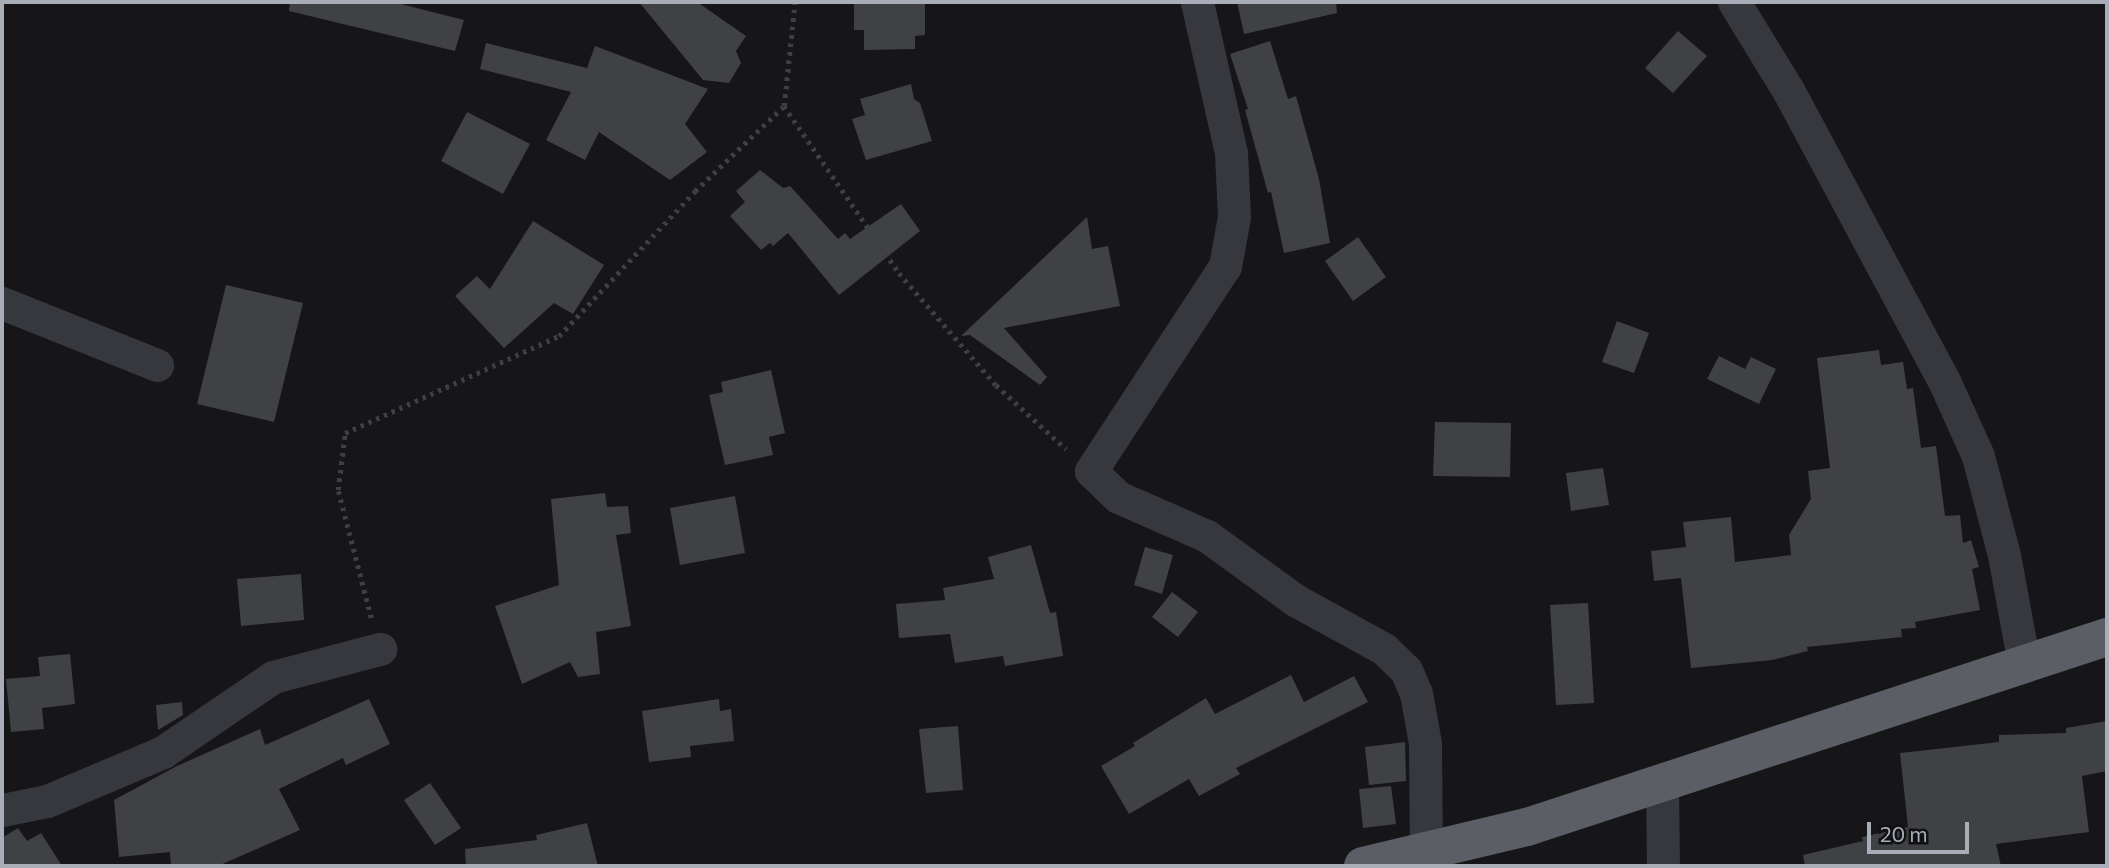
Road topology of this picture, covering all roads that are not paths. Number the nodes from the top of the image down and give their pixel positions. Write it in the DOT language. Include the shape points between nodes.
graph roads {
  1 [pos="1197,2"];
  2 [pos="1734,2"];
  3 [pos="2,303"];
  4 [pos="157,365"];
  5 [pos="2107,637"];
  6 [pos="380,649"];
  7 [pos="2024,664"];
  8 [pos="1662,786"];
  9 [pos="2,810"];
  10 [pos="1426,853"];
  11 [pos="1363,866"];
  12 [pos="1664,866"];
  1 -- 10 [label="street" via="1231,153 1234,216 1225,266 1091,471 1118,497 1206,536 1295,600 1384,649 1406,670 1416,693 1425,743"];
  2 -- 7 [label="street" via="1788,90 1945,383 1978,456 2004,555"];
  3 -- 4 [label="street"];
  5 -- 7 [label="highway"];
  6 -- 9 [label="street" via="273,677 163,752 47,802"];
  7 -- 8 [label="highway"];
  8 -- 10 [label="highway"];
  8 -- 12 [label="street"];
  10 -- 11 [label="highway"];
}
